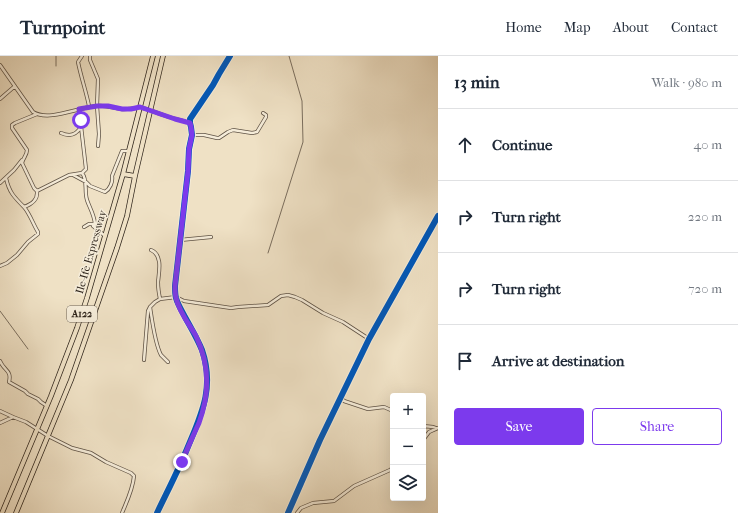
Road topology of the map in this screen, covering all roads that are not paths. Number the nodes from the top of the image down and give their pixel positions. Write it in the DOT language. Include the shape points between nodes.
graph roads {
  1 [pos="82,56"];
  2 [pos="90,56"];
  3 [pos="153,56"];
  4 [pos="163,56"];
  5 [pos="230,56"];
  6 [pos="0,65"];
  7 [pos="15,86"];
  8 [pos="0,99"];
  9 [pos="89,106"];
  10 [pos="97,106"];
  11 [pos="140,107"];
  12 [pos="79,109"];
  13 [pos="150,110"];
  14 [pos="33,112"];
  15 [pos="262,113"];
  16 [pos="37,114"];
  17 [pos="30,117"];
  18 [pos="190,123"];
  19 [pos="81,126"];
  20 [pos="61,133"];
  21 [pos="192,135"];
  22 [pos="98,146"];
  23 [pos="129,150"];
  24 [pos="22,160"];
  25 [pos="82,173"];
  26 [pos="123,174"];
  27 [pos="69,175"];
  28 [pos="135,176"];
  29 [pos="6,178"];
  30 [pos="86,182"];
  31 [pos="0,183"];
  32 [pos="37,191"];
  33 [pos="24,207"];
  34 [pos="438,216"];
  35 [pos="95,224"];
  36 [pos="84,227"];
  37 [pos="105,236"];
  38 [pos="211,237"];
  39 [pos="180,240"];
  40 [pos="151,250"];
  41 [pos="0,266"];
  42 [pos="176,297"];
  43 [pos="160,299"];
  44 [pos="150,306"];
  45 [pos="369,338"];
  46 [pos="144,360"];
  47 [pos="0,361"];
  48 [pos="168,362"];
  49 [pos="1,368"];
  50 [pos="341,397"];
  51 [pos="47,406"];
  52 [pos="390,409"];
  53 [pos="0,411"];
  54 [pos="13,418"];
  55 [pos="0,423"];
  56 [pos="426,427"];
  57 [pos="437,428"];
  58 [pos="38,429"];
  59 [pos="48,436"];
  60 [pos="426,436"];
  61 [pos="390,470"];
  62 [pos="2,513"];
  63 [pos="16,513"];
  64 [pos="122,513"];
  65 [pos="157,513"];
  66 [pos="288,513"];
  67 [pos="297,513"];
  1 -- 9 [label="street" via="78,62"];
  2 -- 10 [label="street" via="98,79"];
  3 -- 11 [label="highway, Ile-Ife Expressway / A122"];
  4 -- 13 [label="highway, Ile-Ife Expressway / A122"];
  5 -- 18 [label="street" via="190,119"];
  6 -- 7 [label="street"];
  7 -- 8 [label="street"];
  7 -- 14 [label="street"];
  9 -- 10 [label="street"];
  9 -- 12 [label="street"];
  10 -- 11 [label="street" via="122,109"];
  10 -- 22 [label="street"];
  11 -- 13 [label="street"];
  11 -- 23 [label="highway, Ile-Ife Expressway / A122"];
  12 -- 16 [label="street" via="50,115"];
  12 -- 19 [label="street"];
  13 -- 18 [label="street"];
  13 -- 28 [label="highway, Ile-Ife Expressway / A122"];
  14 -- 16 [label="street"];
  14 -- 17 [label="street"];
  15 -- 21 [label="street" via="266,118 257,132 252,134 233,130 220,138"];
  16 -- 17 [label="street"];
  17 -- 24 [label="street" via="12,125 27,150"];
  18 -- 21 [label="street"];
  19 -- 20 [label="street" via="75,134"];
  19 -- 25 [label="street" via="86,166"];
  21 -- 39 [label="street"];
  23 -- 26 [label="highway, Ile-Ife Expressway / A122"];
  23 -- 30 [label="street" via="122,151 108,190 103,192"];
  24 -- 29 [label="street"];
  24 -- 32 [label="street"];
  25 -- 27 [label="street"];
  25 -- 30 [label="street"];
  26 -- 28 [label="highway"];
  26 -- 37 [label="highway, Ile-Ife Expressway / A122"];
  27 -- 30 [label="street"];
  27 -- 32 [label="street"];
  28 -- 59 [label="highway, Ile-Ife Expressway / A122" via="117,248 85,342"];
  29 -- 31 [label="street"];
  29 -- 33 [label="street" via="10,191"];
  30 -- 35 [label="street" via="86,199"];
  32 -- 33 [label="street" via="36,200"];
  33 -- 41 [label="street" via="38,234 17,255"];
  34 -- 45 [label="street"];
  35 -- 36 [label="street"];
  35 -- 37 [label="street" via="94,228"];
  37 -- 51 [label="highway, Ile-Ife Expressway / A122" via="81,317"];
  38 -- 39 [label="street"];
  39 -- 42 [label="street"];
  40 -- 43 [label="street" via="159,260"];
  42 -- 43 [label="street"];
  42 -- 45 [label="street" via="184,301 231,308 268,305 281,296 288,295 302,300"];
  42 -- 65 [label="street" via="202,350 207,373 207,391 199,422"];
  43 -- 44 [label="street"];
  44 -- 46 [label="street"];
  44 -- 48 [label="street" via="161,356"];
  45 -- 50 [label="street"];
  47 -- 49 [label="street"];
  49 -- 51 [label="street" via="9,373 9,382"];
  50 -- 52 [label="street" via="344,402 368,409"];
  50 -- 66 [label="street"];
  51 -- 58 [label="highway, Ile-Ife Expressway / A122"];
  53 -- 54 [label="street"];
  54 -- 55 [label="street"];
  54 -- 58 [label="street"];
  56 -- 57 [label="street"];
  57 -- 60 [label="street"];
  58 -- 59 [label="street"];
  58 -- 62 [label="highway, Ile-Ife Expressway / A122"];
  59 -- 63 [label="highway, Ile-Ife Expressway / A122"];
  59 -- 64 [label="street" via="72,448 92,453 133,474 133,485"];
  61 -- 67 [label="street" via="354,486 334,501 313,504 301,508"];
}
